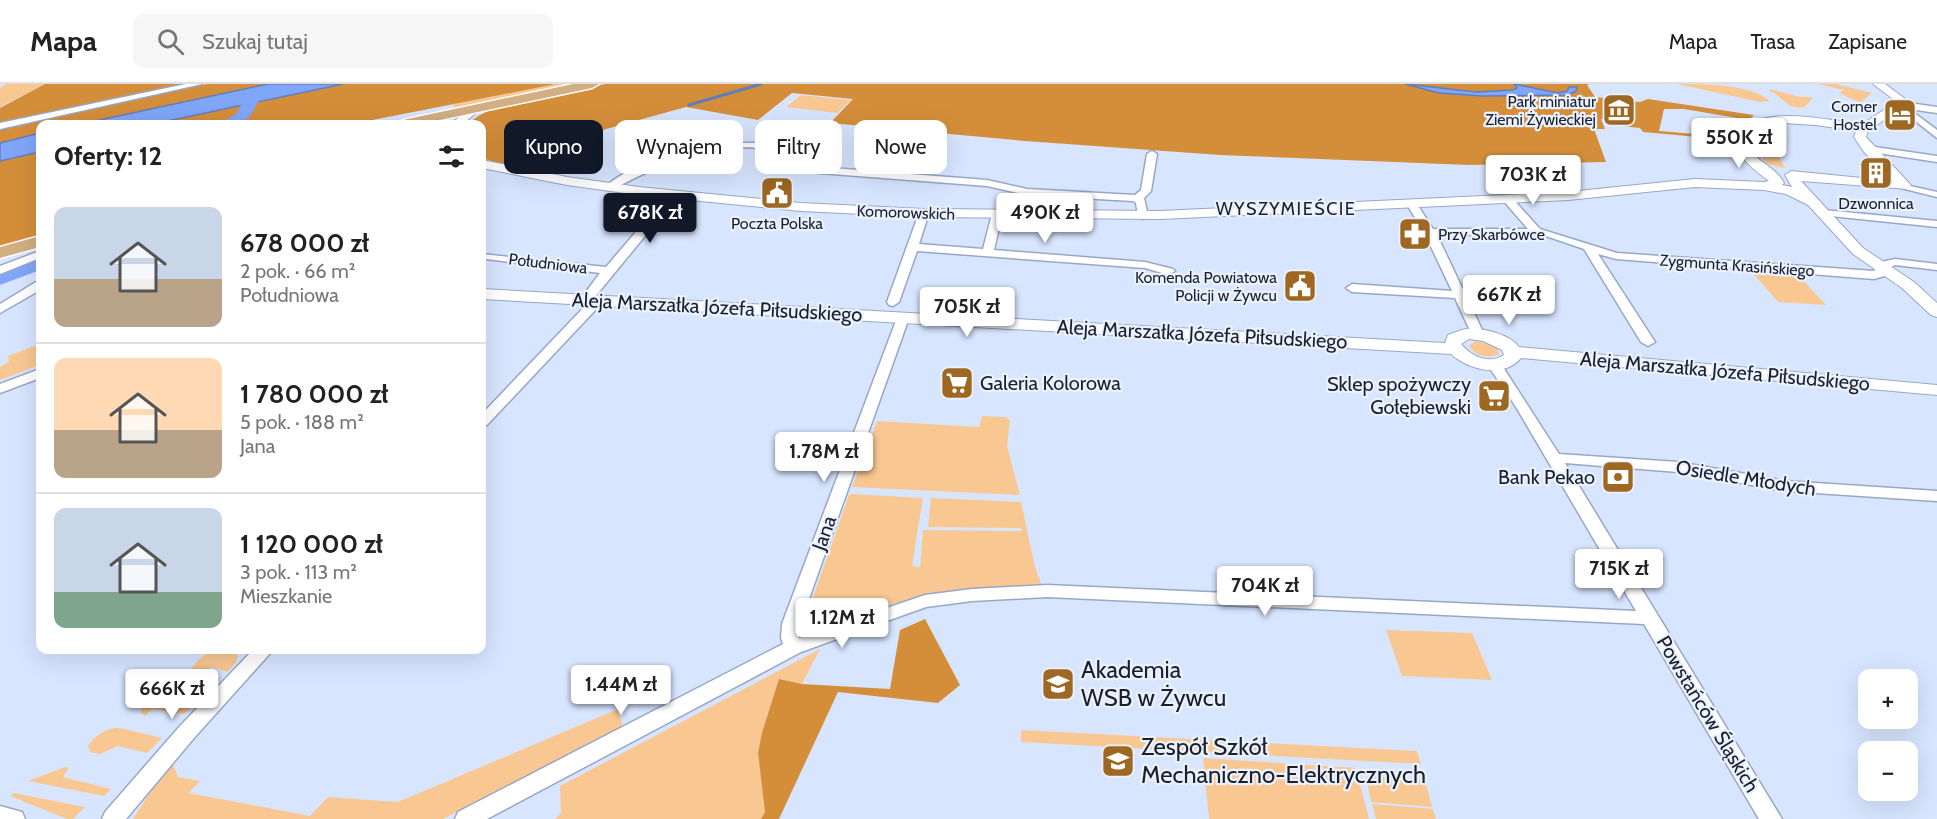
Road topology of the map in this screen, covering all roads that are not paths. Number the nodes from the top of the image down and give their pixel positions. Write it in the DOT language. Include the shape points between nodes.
graph roads {
  1 [pos="198,84"];
  2 [pos="592,84"];
  3 [pos="1878,84"];
  4 [pos="1898,84"];
  5 [pos="1899,101"];
  6 [pos="1932,109"];
  7 [pos="473,110"];
  8 [pos="423,120"];
  9 [pos="461,120"];
  10 [pos="0,126"];
  11 [pos="1863,129"];
  12 [pos="1937,135"];
  13 [pos="1868,149"];
  14 [pos="1152,154"];
  15 [pos="1937,159"];
  16 [pos="1757,164"];
  17 [pos="486,165"];
  18 [pos="1803,177"];
  19 [pos="1764,186"];
  20 [pos="1906,186"];
  21 [pos="610,187"];
  22 [pos="673,195"];
  23 [pos="1937,195"];
  24 [pos="1138,198"];
  25 [pos="1507,199"];
  26 [pos="1411,203"];
  27 [pos="1819,208"];
  28 [pos="924,213"];
  29 [pos="997,214"];
  30 [pos="1143,216"];
  31 [pos="1937,224"];
  32 [pos="1430,232"];
  33 [pos="1536,232"];
  34 [pos="36,244"];
  35 [pos="913,247"];
  36 [pos="1588,248"];
  37 [pos="0,253"];
  38 [pos="988,253"];
  39 [pos="36,256"];
  40 [pos="486,256"];
  41 [pos="1937,267"];
  42 [pos="0,270"];
  43 [pos="1169,271"];
  44 [pos="1884,271"];
  45 [pos="606,274"];
  46 [pos="36,287"];
  47 [pos="1352,288"];
  48 [pos="486,294"];
  49 [pos="1460,295"];
  50 [pos="591,301"];
  51 [pos="893,302"];
  52 [pos="0,309"];
  53 [pos="1937,312"];
  54 [pos="903,318"];
  55 [pos="1478,334"];
  56 [pos="1648,342"];
  57 [pos="1456,350"];
  58 [pos="1513,352"];
  59 [pos="1494,364"];
  60 [pos="36,374"];
  61 [pos="0,388"];
  62 [pos="1937,390"];
  63 [pos="486,418"];
  64 [pos="1554,458"];
  65 [pos="1937,496"];
  66 [pos="1651,618"];
  67 [pos="794,647"];
  68 [pos="260,654"];
  69 [pos="0,816"];
  70 [pos="14,819"];
  71 [pos="113,819"];
  72 [pos="466,819"];
  73 [pos="1771,819"];
  1 -- 10 [label="street"];
  2 -- 7 [label="main road"];
  3 -- 5 [label="street"];
  4 -- 5 [label="street"];
  5 -- 6 [label="street"];
  5 -- 11 [label="street"];
  5 -- 12 [label="street"];
  7 -- 8 [label="main road"];
  7 -- 9 [label="street"];
  11 -- 13 [label="street" via="1860,136"];
  11 -- 16 [label="street" via="1791,119 1768,122 1745,130 1738,138 1746,155"];
  13 -- 15 [label="street"];
  13 -- 20 [label="street"];
  14 -- 24 [label="street" via="1146,191"];
  16 -- 18 [label="street"];
  16 -- 19 [label="street" via="1776,180 1773,185"];
  17 -- 21 [label="street, Komorowskich"];
  18 -- 20 [label="street"];
  18 -- 27 [label="street" via="1793,179 1794,182"];
  19 -- 25 [label="street, Komorowskich" via="1684,183"];
  19 -- 27 [label="street, Komorowskich" via="1790,191"];
  20 -- 23 [label="street"];
  21 -- 22 [label="street, Komorowskich"];
  21 -- 24 [label="street" via="645,170 708,150 746,145 781,150 802,165 819,170 968,181 1027,192"];
  22 -- 28 [label="street, Komorowskich"];
  22 -- 45 [label="street, Południowa"];
  24 -- 30 [label="street"];
  25 -- 26 [label="street, Komorowskich"];
  25 -- 33 [label="street"];
  26 -- 30 [label="street, Komorowskich"];
  26 -- 32 [label="street"];
  27 -- 31 [label="street"];
  27 -- 44 [label="street" via="1858,252"];
  28 -- 29 [label="street, Komorowskich"];
  28 -- 35 [label="street"];
  29 -- 30 [label="street, Komorowskich"];
  29 -- 38 [label="street"];
  32 -- 33 [label="street, Zygmunta Krasińskiego"];
  32 -- 49 [label="street"];
  33 -- 36 [label="street, Zygmunta Krasińskiego" via="1566,238"];
  34 -- 37 [label="main road"];
  35 -- 38 [label="street"];
  35 -- 51 [label="street"];
  36 -- 44 [label="street, Zygmunta Krasińskiego" via="1633,258 1866,274"];
  36 -- 56 [label="street"];
  38 -- 43 [label="street" via="1145,265"];
  39 -- 42 [label="street"];
  40 -- 45 [label="street, Południowa" via="606,270"];
  41 -- 44 [label="street, Zygmunta Krasińskiego" via="1895,262 1885,264"];
  44 -- 53 [label="street" via="1908,285"];
  45 -- 50 [label="street, Południowa"];
  46 -- 52 [label="street"];
  47 -- 49 [label="street"];
  48 -- 50 [label="street, Aleja Marszałka Józefa Piłsudskiego"];
  49 -- 55 [label="street"];
  50 -- 54 [label="street, Aleja Marszałka Józefa Piłsudskiego"];
  50 -- 63 [label="street, Południowa"];
  54 -- 57 [label="street, Aleja Marszałka Józefa Piłsudskiego"];
  54 -- 67 [label="street, Jana" via="791,624"];
  55 -- 57 [label="street" via="1454,339"];
  55 -- 58 [label="street" via="1504,343"];
  57 -- 59 [label="street" via="1472,360"];
  58 -- 59 [label="street" via="1509,360"];
  58 -- 62 [label="street, Aleja Marszałka Józefa Piłsudskiego"];
  59 -- 64 [label="street, Powstańców Śląskich"];
  60 -- 61 [label="street"];
  64 -- 65 [label="street, Osiedle Młodych" via="1677,467 1796,487"];
  64 -- 66 [label="street, Powstańców Śląskich"];
  66 -- 67 [label="street" via="1047,591 925,601"];
  66 -- 73 [label="street, Powstańców Śląskich"];
  67 -- 72 [label="street"];
  68 -- 71 [label="street"];
  69 -- 70 [label="street"];
}
